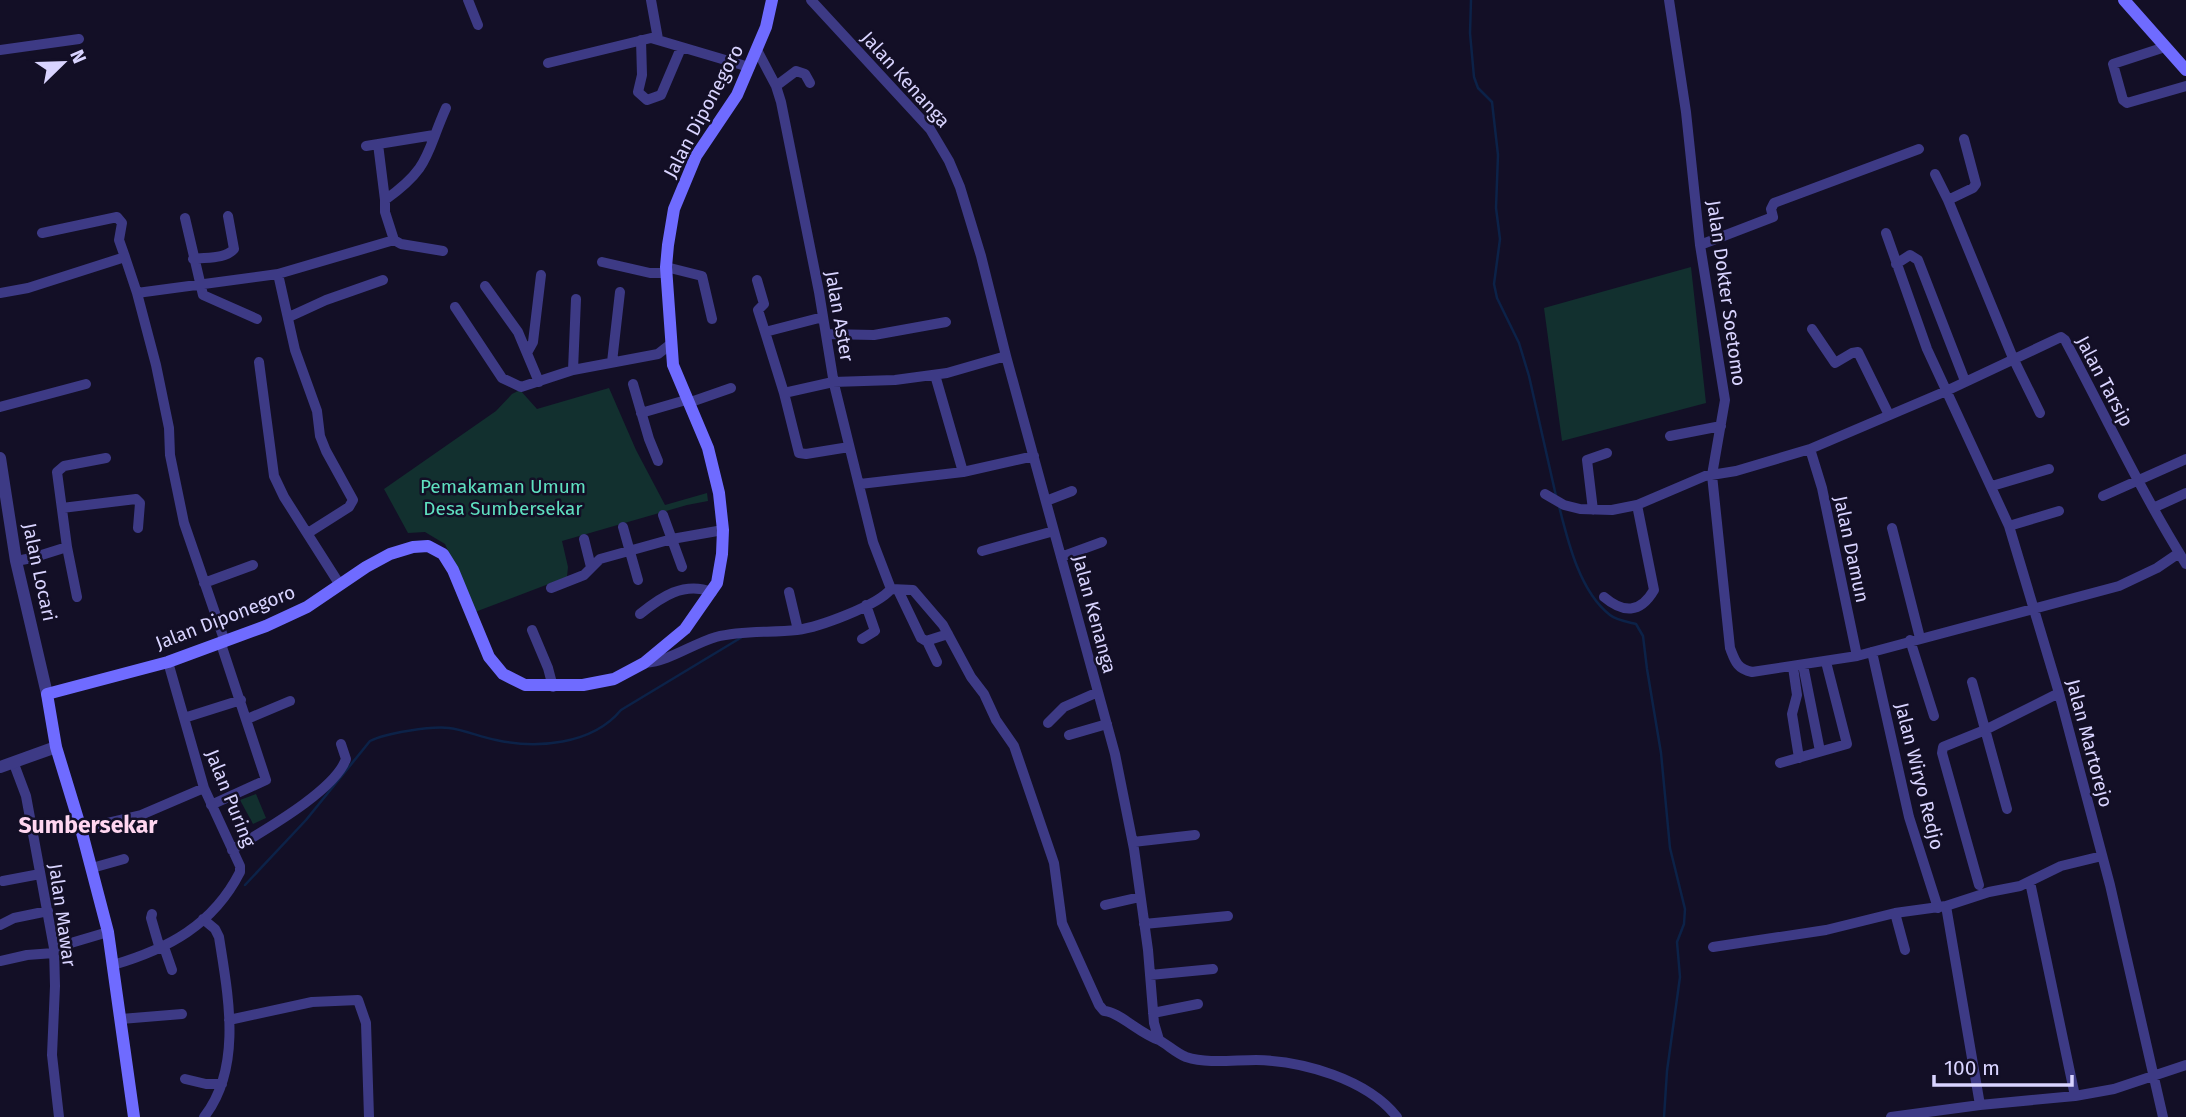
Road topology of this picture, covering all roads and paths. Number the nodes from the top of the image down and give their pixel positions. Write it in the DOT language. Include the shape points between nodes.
graph roads {
  1 [pos="468,0"];
  2 [pos="652,0"];
  3 [pos="772,0"];
  4 [pos="811,0"];
  5 [pos="1669,0"];
  6 [pos="2124,0"];
  7 [pos="478,25"];
  8 [pos="79,39"];
  9 [pos="658,39"];
  10 [pos="641,40"];
  11 [pos="2165,47"];
  12 [pos="681,48"];
  13 [pos="0,50"];
  14 [pos="757,50"];
  15 [pos="548,63"];
  16 [pos="749,67"];
  17 [pos="2186,70"];
  18 [pos="810,83"];
  19 [pos="776,86"];
  20 [pos="2186,86"];
  21 [pos="446,108"];
  22 [pos="434,135"];
  23 [pos="1964,139"];
  24 [pos="378,144"];
  25 [pos="366,146"];
  26 [pos="1919,149"];
  27 [pos="1935,174"];
  28 [pos="385,200"];
  29 [pos="1948,200"];
  30 [pos="228,216"];
  31 [pos="185,218"];
  32 [pos="42,233"];
  33 [pos="1886,233"];
  34 [pos="394,240"];
  35 [pos="1700,245"];
  36 [pos="443,251"];
  37 [pos="125,257"];
  38 [pos="193,259"];
  39 [pos="602,262"];
  40 [pos="1896,264"];
  41 [pos="666,270"];
  42 [pos="278,274"];
  43 [pos="541,275"];
  44 [pos="383,280"];
  45 [pos="757,280"];
  46 [pos="200,285"];
  47 [pos="485,286"];
  48 [pos="620,292"];
  49 [pos="0,293"];
  50 [pos="137,293"];
  51 [pos="576,299"];
  52 [pos="456,307"];
  53 [pos="289,317"];
  54 [pos="823,317"];
  55 [pos="712,319"];
  56 [pos="257,320"];
  57 [pos="946,322"];
  58 [pos="1812,329"];
  59 [pos="765,332"];
  60 [pos="826,334"];
  61 [pos="672,343"];
  62 [pos="528,351"];
  63 [pos="659,354"];
  64 [pos="1006,356"];
  65 [pos="2012,358"];
  66 [pos="260,362"];
  67 [pos="612,362"];
  68 [pos="673,365"];
  69 [pos="573,370"];
  70 [pos="935,375"];
  71 [pos="1965,380"];
  72 [pos="539,382"];
  73 [pos="834,382"];
  74 [pos="86,384"];
  75 [pos="633,384"];
  76 [pos="731,388"];
  77 [pos="1947,391"];
  78 [pos="784,393"];
  79 [pos="687,401"];
  80 [pos="0,407"];
  81 [pos="641,413"];
  82 [pos="2040,413"];
  83 [pos="1889,415"];
  84 [pos="1721,426"];
  85 [pos="1670,436"];
  86 [pos="849,447"];
  87 [pos="1810,449"];
  88 [pos="1607,453"];
  89 [pos="1034,456"];
  90 [pos="0,458"];
  91 [pos="106,458"];
  92 [pos="2186,459"];
  93 [pos="658,461"];
  94 [pos="2049,469"];
  95 [pos="963,472"];
  96 [pos="1712,475"];
  97 [pos="2139,481"];
  98 [pos="860,484"];
  99 [pos="1992,486"];
  100 [pos="2,489"];
  101 [pos="1072,491"];
  102 [pos="2186,492"];
  103 [pos="2103,496"];
  104 [pos="1549,497"];
  105 [pos="1046,501"];
  106 [pos="1637,505"];
  107 [pos="62,508"];
  108 [pos="2152,508"];
  109 [pos="1593,510"];
  110 [pos="2059,511"];
  111 [pos="4,513"];
  112 [pos="663,515"];
  113 [pos="2009,526"];
  114 [pos="623,527"];
  115 [pos="138,528"];
  116 [pos="1892,528"];
  117 [pos="723,530"];
  118 [pos="1054,531"];
  119 [pos="308,533"];
  120 [pos="584,539"];
  121 [pos="672,539"];
  122 [pos="1102,542"];
  123 [pos="67,547"];
  124 [pos="982,551"];
  125 [pos="630,552"];
  126 [pos="2179,553"];
  127 [pos="1061,556"];
  128 [pos="16,561"];
  129 [pos="2186,564"];
  130 [pos="253,565"];
  131 [pos="591,567"];
  132 [pos="682,567"];
  133 [pos="638,580"];
  134 [pos="204,583"];
  135 [pos="340,584"];
  136 [pos="551,588"];
  137 [pos="894,590"];
  138 [pos="712,592"];
  139 [pos="789,592"];
  140 [pos="77,597"];
  141 [pos="1604,597"];
  142 [pos="866,605"];
  143 [pos="2033,610"];
  144 [pos="640,614"];
  145 [pos="531,630"];
  146 [pos="798,630"];
  147 [pos="948,634"];
  148 [pos="862,639"];
  149 [pos="1915,639"];
  150 [pos="927,641"];
  151 [pos="223,643"];
  152 [pos="1872,652"];
  153 [pos="1857,656"];
  154 [pos="168,662"];
  155 [pos="937,662"];
  156 [pos="1826,662"];
  157 [pos="645,663"];
  158 [pos="1798,666"];
  159 [pos="1972,682"];
  160 [pos="553,687"];
  161 [pos="1098,692"];
  162 [pos="2059,693"];
  163 [pos="47,694"];
  164 [pos="241,700"];
  165 [pos="289,701"];
  166 [pos="1934,716"];
  167 [pos="184,718"];
  168 [pos="247,719"];
  169 [pos="1048,723"];
  170 [pos="1107,724"];
  171 [pos="1985,730"];
  172 [pos="1069,735"];
  173 [pos="341,744"];
  174 [pos="56,747"];
  175 [pos="1820,751"];
  176 [pos="1799,758"];
  177 [pos="1780,763"];
  178 [pos="4,765"];
  179 [pos="204,788"];
  180 [pos="211,805"];
  181 [pos="2007,809"];
  182 [pos="81,829"];
  183 [pos="1195,835"];
  184 [pos="1133,842"];
  185 [pos="232,850"];
  186 [pos="2102,856"];
  187 [pos="124,859"];
  188 [pos="92,868"];
  189 [pos="40,874"];
  190 [pos="3,881"];
  191 [pos="2030,882"];
  192 [pos="1979,885"];
  193 [pos="1140,897"];
  194 [pos="1105,905"];
  195 [pos="1942,907"];
  196 [pos="48,911"];
  197 [pos="1895,913"];
  198 [pos="152,914"];
  199 [pos="1228,916"];
  200 [pos="204,919"];
  201 [pos="0,925"];
  202 [pos="1144,925"];
  203 [pos="108,932"];
  204 [pos="1713,947"];
  205 [pos="162,948"];
  206 [pos="54,950"];
  207 [pos="1905,950"];
  208 [pos="0,961"];
  209 [pos="113,965"];
  210 [pos="1213,969"];
  211 [pos="173,970"];
  212 [pos="1150,975"];
  213 [pos="1198,1004"];
  214 [pos="1153,1013"];
  215 [pos="182,1014"];
  216 [pos="121,1019"];
  217 [pos="229,1020"];
  218 [pos="1158,1040"];
  219 [pos="2186,1065"];
  220 [pos="2153,1076"];
  221 [pos="185,1079"];
  222 [pos="222,1084"];
  223 [pos="2075,1097"];
  224 [pos="1980,1105"];
  225 [pos="59,1117"];
  226 [pos="134,1117"];
  227 [pos="204,1117"];
  228 [pos="369,1117"];
  229 [pos="1397,1117"];
  230 [pos="1891,1117"];
  231 [pos="1899,1117"];
  232 [pos="2163,1117"];
  1 -- 7 [label="street"];
  2 -- 9 [label="street"];
  3 -- 14 [label="main road, Jalan Diponegoro"];
  4 -- 64 [label="street, Jalan Kenanga" via="940,144 971,223"];
  5 -- 35 [label="street, Jalan Dokter Soetomo"];
  6 -- 11 [label="main road"];
  8 -- 13 [label="street"];
  9 -- 10 [label="street"];
  9 -- 12 [label="street"];
  10 -- 12 [label="street" via="638,92 647,100 661,95"];
  10 -- 15 [label="street"];
  11 -- 17 [label="main road"];
  11 -- 20 [label="street" via="2113,64 2123,100 2127,103"];
  12 -- 16 [label="street"];
  14 -- 16 [label="main road, Jalan Diponegoro"];
  14 -- 19 [label="street, Jalan Aster"];
  16 -- 41 [label="main road, Jalan Diponegoro" via="737,95 696,156 674,209"];
  18 -- 19 [label="street" via="805,74 796,71"];
  19 -- 54 [label="street, Jalan Aster"];
  21 -- 22 [label="street"];
  22 -- 24 [label="street"];
  22 -- 28 [label="street" via="417,174"];
  23 -- 29 [label="street" via="1976,184"];
  24 -- 25 [label="street"];
  24 -- 28 [label="street"];
  26 -- 35 [label="street" via="1774,203 1773,217"];
  27 -- 29 [label="street"];
  28 -- 34 [label="street"];
  29 -- 65 [label="street"];
  30 -- 38 [label="street" via="234,249 222,256"];
  31 -- 38 [label="street"];
  32 -- 37 [label="street" via="117,216 122,223"];
  33 -- 40 [label="street, Jalan Martorejo"];
  34 -- 36 [label="street"];
  34 -- 42 [label="street"];
  35 -- 84 [label="street, Jalan Dokter Soetomo" via="1725,400"];
  37 -- 49 [label="street"];
  37 -- 50 [label="street"];
  38 -- 46 [label="street"];
  39 -- 41 [label="street" via="650,273"];
  40 -- 71 [label="street" via="1910,255 1918,260"];
  40 -- 77 [label="street, Jalan Martorejo"];
  41 -- 55 [label="street" via="702,276"];
  41 -- 61 [label="main road, Jalan Diponegoro"];
  42 -- 46 [label="street"];
  42 -- 53 [label="street"];
  43 -- 62 [label="street"];
  44 -- 53 [label="street"];
  45 -- 59 [label="street" via="764,304 758,310"];
  46 -- 50 [label="street"];
  46 -- 56 [label="street" via="207,299"];
  47 -- 62 [label="street"];
  48 -- 67 [label="street"];
  50 -- 134 [label="street" via="169,428 177,494"];
  51 -- 69 [label="street"];
  52 -- 72 [label="street" via="502,378 521,387"];
  53 -- 119 [label="street" via="323,444 353,500"];
  54 -- 59 [label="street"];
  54 -- 60 [label="street, Jalan Aster"];
  57 -- 60 [label="street" via="874,335"];
  58 -- 83 [label="street" via="1835,363 1859,353"];
  59 -- 78 [label="street"];
  60 -- 73 [label="street, Jalan Aster"];
  61 -- 63 [label="street"];
  61 -- 68 [label="main road, Jalan Diponegoro"];
  62 -- 72 [label="street"];
  63 -- 67 [label="street"];
  63 -- 68 [label="street"];
  64 -- 70 [label="street"];
  64 -- 89 [label="street, Jalan Kenanga"];
  65 -- 71 [label="street, Jalan Tarsip"];
  65 -- 82 [label="street"];
  65 -- 97 [label="street, Jalan Tarsip" via="2056,337 2065,340"];
  66 -- 119 [label="street" via="274,476"];
  67 -- 69 [label="street"];
  68 -- 79 [label="main road, Jalan Diponegoro"];
  69 -- 72 [label="street"];
  70 -- 73 [label="street"];
  70 -- 95 [label="street"];
  71 -- 77 [label="street, Jalan Tarsip"];
  73 -- 78 [label="street"];
  73 -- 86 [label="street, Jalan Aster"];
  74 -- 80 [label="street"];
  75 -- 81 [label="street"];
  76 -- 79 [label="street"];
  77 -- 83 [label="street, Jalan Tarsip"];
  77 -- 99 [label="street, Jalan Martorejo"];
  78 -- 86 [label="street" via="799,453"];
  79 -- 81 [label="street"];
  79 -- 117 [label="main road, Jalan Diponegoro" via="717,479"];
  81 -- 93 [label="street"];
  83 -- 87 [label="street, Jalan Tarsip"];
  84 -- 85 [label="street"];
  84 -- 96 [label="street, Jalan Dokter Soetomo"];
  86 -- 98 [label="street, Jalan Aster"];
  87 -- 96 [label="street, Jalan Tarsip"];
  87 -- 153 [label="street, Jalan Damun"];
  88 -- 109 [label="street" via="1587,460"];
  89 -- 95 [label="street"];
  89 -- 105 [label="street, Jalan Kenanga"];
  90 -- 100 [label="street, Jalan Locari"];
  91 -- 107 [label="street" via="59,468 56,478"];
  92 -- 97 [label="street"];
  94 -- 99 [label="street"];
  95 -- 98 [label="street"];
  96 -- 106 [label="street, Jalan Tarsip"];
  96 -- 158 [label="street, Jalan Dokter Soetomo" via="1730,648 1737,664 1752,673"];
  97 -- 103 [label="street"];
  97 -- 108 [label="street, Jalan Tarsip"];
  98 -- 137 [label="street, Jalan Aster" via="873,542"];
  99 -- 113 [label="street, Jalan Martorejo"];
  100 -- 111 [label="street, Jalan Locari"];
  101 -- 105 [label="street"];
  102 -- 108 [label="street"];
  104 -- 109 [label="street, Jalan Tarsip"];
  105 -- 118 [label="street, Jalan Kenanga"];
  106 -- 109 [label="street, Jalan Tarsip"];
  106 -- 141 [label="street" via="1654,590 1642,604 1628,609"];
  107 -- 115 [label="street" via="136,499"];
  107 -- 123 [label="street"];
  108 -- 126 [label="street, Jalan Tarsip"];
  110 -- 113 [label="street"];
  111 -- 128 [label="street, Jalan Locari"];
  112 -- 121 [label="street"];
  113 -- 143 [label="street, Jalan Martorejo"];
  114 -- 125 [label="street"];
  116 -- 149 [label="street"];
  117 -- 121 [label="street"];
  117 -- 138 [label="main road, Jalan Diponegoro"];
  118 -- 124 [label="street"];
  118 -- 127 [label="street, Jalan Kenanga"];
  119 -- 135 [label="street"];
  120 -- 131 [label="street"];
  121 -- 125 [label="street"];
  121 -- 132 [label="street"];
  122 -- 127 [label="street"];
  123 -- 128 [label="street"];
  123 -- 140 [label="street"];
  125 -- 131 [label="street" via="600,559"];
  125 -- 133 [label="street"];
  126 -- 129 [label="street, Jalan Tarsip"];
  126 -- 143 [label="street" via="2119,586"];
  127 -- 161 [label="street, Jalan Kenanga"];
  128 -- 163 [label="street, Jalan Locari"];
  130 -- 134 [label="street"];
  131 -- 136 [label="street" via="584,575"];
  134 -- 151 [label="street"];
  135 -- 151 [label="main road, Jalan Diponegoro" via="307,607"];
  135 -- 160 [label="main road, Jalan Diponegoro" via="403,548 436,549 453,570 497,668 525,685"];
  137 -- 142 [label="street"];
  137 -- 147 [label="street" via="916,593"];
  137 -- 150 [label="street, Jalan Aster"];
  138 -- 144 [label="street" via="697,587 676,591"];
  138 -- 157 [label="main road, Jalan Diponegoro" via="685,629"];
  139 -- 146 [label="street"];
  142 -- 146 [label="street"];
  142 -- 148 [label="street" via="875,631"];
  143 -- 149 [label="street"];
  143 -- 162 [label="street, Jalan Martorejo"];
  145 -- 160 [label="street"];
  146 -- 157 [label="street" via="730,634"];
  147 -- 150 [label="street"];
  147 -- 218 [label="street" via="1014,746 1054,863 1062,923 1099,1005"];
  149 -- 152 [label="street"];
  149 -- 166 [label="street"];
  150 -- 155 [label="street, Jalan Aster"];
  151 -- 154 [label="main road, Jalan Diponegoro"];
  151 -- 164 [label="street"];
  152 -- 153 [label="street"];
  152 -- 195 [label="street, Jalan Wiryo Redjo" via="1909,817"];
  153 -- 156 [label="street"];
  154 -- 163 [label="main road, Jalan Diponegoro"];
  154 -- 167 [label="street, Jalan Puring"];
  156 -- 158 [label="street"];
  156 -- 175 [label="street" via="1848,741 1846,746"];
  157 -- 160 [label="main road, Jalan Diponegoro" via="606,681"];
  158 -- 175 [label="street"];
  158 -- 176 [label="street" via="1792,714"];
  159 -- 171 [label="street"];
  161 -- 169 [label="street" via="1064,706"];
  161 -- 170 [label="street, Jalan Kenanga"];
  162 -- 171 [label="street"];
  162 -- 186 [label="street, Jalan Martorejo"];
  163 -- 174 [label="main road"];
  164 -- 167 [label="street"];
  164 -- 168 [label="street"];
  165 -- 168 [label="street"];
  167 -- 179 [label="street, Jalan Puring"];
  168 -- 180 [label="street" via="265,782"];
  170 -- 172 [label="street"];
  170 -- 184 [label="street, Jalan Kenanga"];
  171 -- 181 [label="street"];
  171 -- 192 [label="street" via="1945,745 1942,751"];
  173 -- 185 [label="street" via="346,759 337,774 306,803"];
  174 -- 178 [label="street"];
  174 -- 182 [label="main road"];
  175 -- 176 [label="street"];
  176 -- 177 [label="street"];
  178 -- 189 [label="street, Jalan Mawar" via="26,796"];
  179 -- 180 [label="street, Jalan Puring"];
  179 -- 182 [label="street" via="141,815"];
  180 -- 185 [label="street, Jalan Puring"];
  182 -- 188 [label="main road"];
  183 -- 184 [label="street"];
  184 -- 193 [label="street, Jalan Kenanga"];
  185 -- 200 [label="street, Jalan Puring" via="240,872"];
  186 -- 191 [label="street" via="2061,866"];
  186 -- 220 [label="street, Jalan Martorejo"];
  187 -- 188 [label="street"];
  188 -- 203 [label="main road"];
  189 -- 190 [label="street"];
  189 -- 196 [label="street, Jalan Mawar"];
  191 -- 195 [label="street"];
  191 -- 223 [label="street"];
  193 -- 194 [label="street"];
  193 -- 202 [label="street, Jalan Kenanga"];
  195 -- 197 [label="street"];
  195 -- 224 [label="street, Jalan Wiryo Redjo"];
  196 -- 201 [label="street"];
  196 -- 206 [label="street, Jalan Mawar"];
  197 -- 204 [label="street" via="1826,930"];
  197 -- 207 [label="street"];
  198 -- 205 [label="street"];
  199 -- 202 [label="street"];
  200 -- 205 [label="street, Jalan Puring"];
  200 -- 217 [label="street" via="219,937"];
  202 -- 212 [label="street, Jalan Kenanga"];
  203 -- 206 [label="street"];
  203 -- 209 [label="main road"];
  205 -- 209 [label="street, Jalan Puring"];
  205 -- 211 [label="street"];
  206 -- 208 [label="street"];
  206 -- 225 [label="street, Jalan Mawar" via="52,1055"];
  209 -- 216 [label="main road"];
  210 -- 212 [label="street"];
  212 -- 214 [label="street, Jalan Kenanga"];
  213 -- 214 [label="street"];
  214 -- 218 [label="street, Jalan Kenanga"];
  215 -- 216 [label="street"];
  216 -- 226 [label="main road"];
  217 -- 222 [label="street"];
  217 -- 228 [label="street" via="312,1002 358,1000 366,1023"];
  218 -- 229 [label="street" via="1179,1054 1199,1059 1259,1060 1325,1072 1376,1096"];
  219 -- 220 [label="street"];
  220 -- 223 [label="street"];
  220 -- 232 [label="street, Jalan Martorejo"];
  221 -- 222 [label="street"];
  222 -- 227 [label="street"];
  223 -- 224 [label="street"];
  224 -- 231 [label="street"];
  230 -- 231 [label="street"];
}
